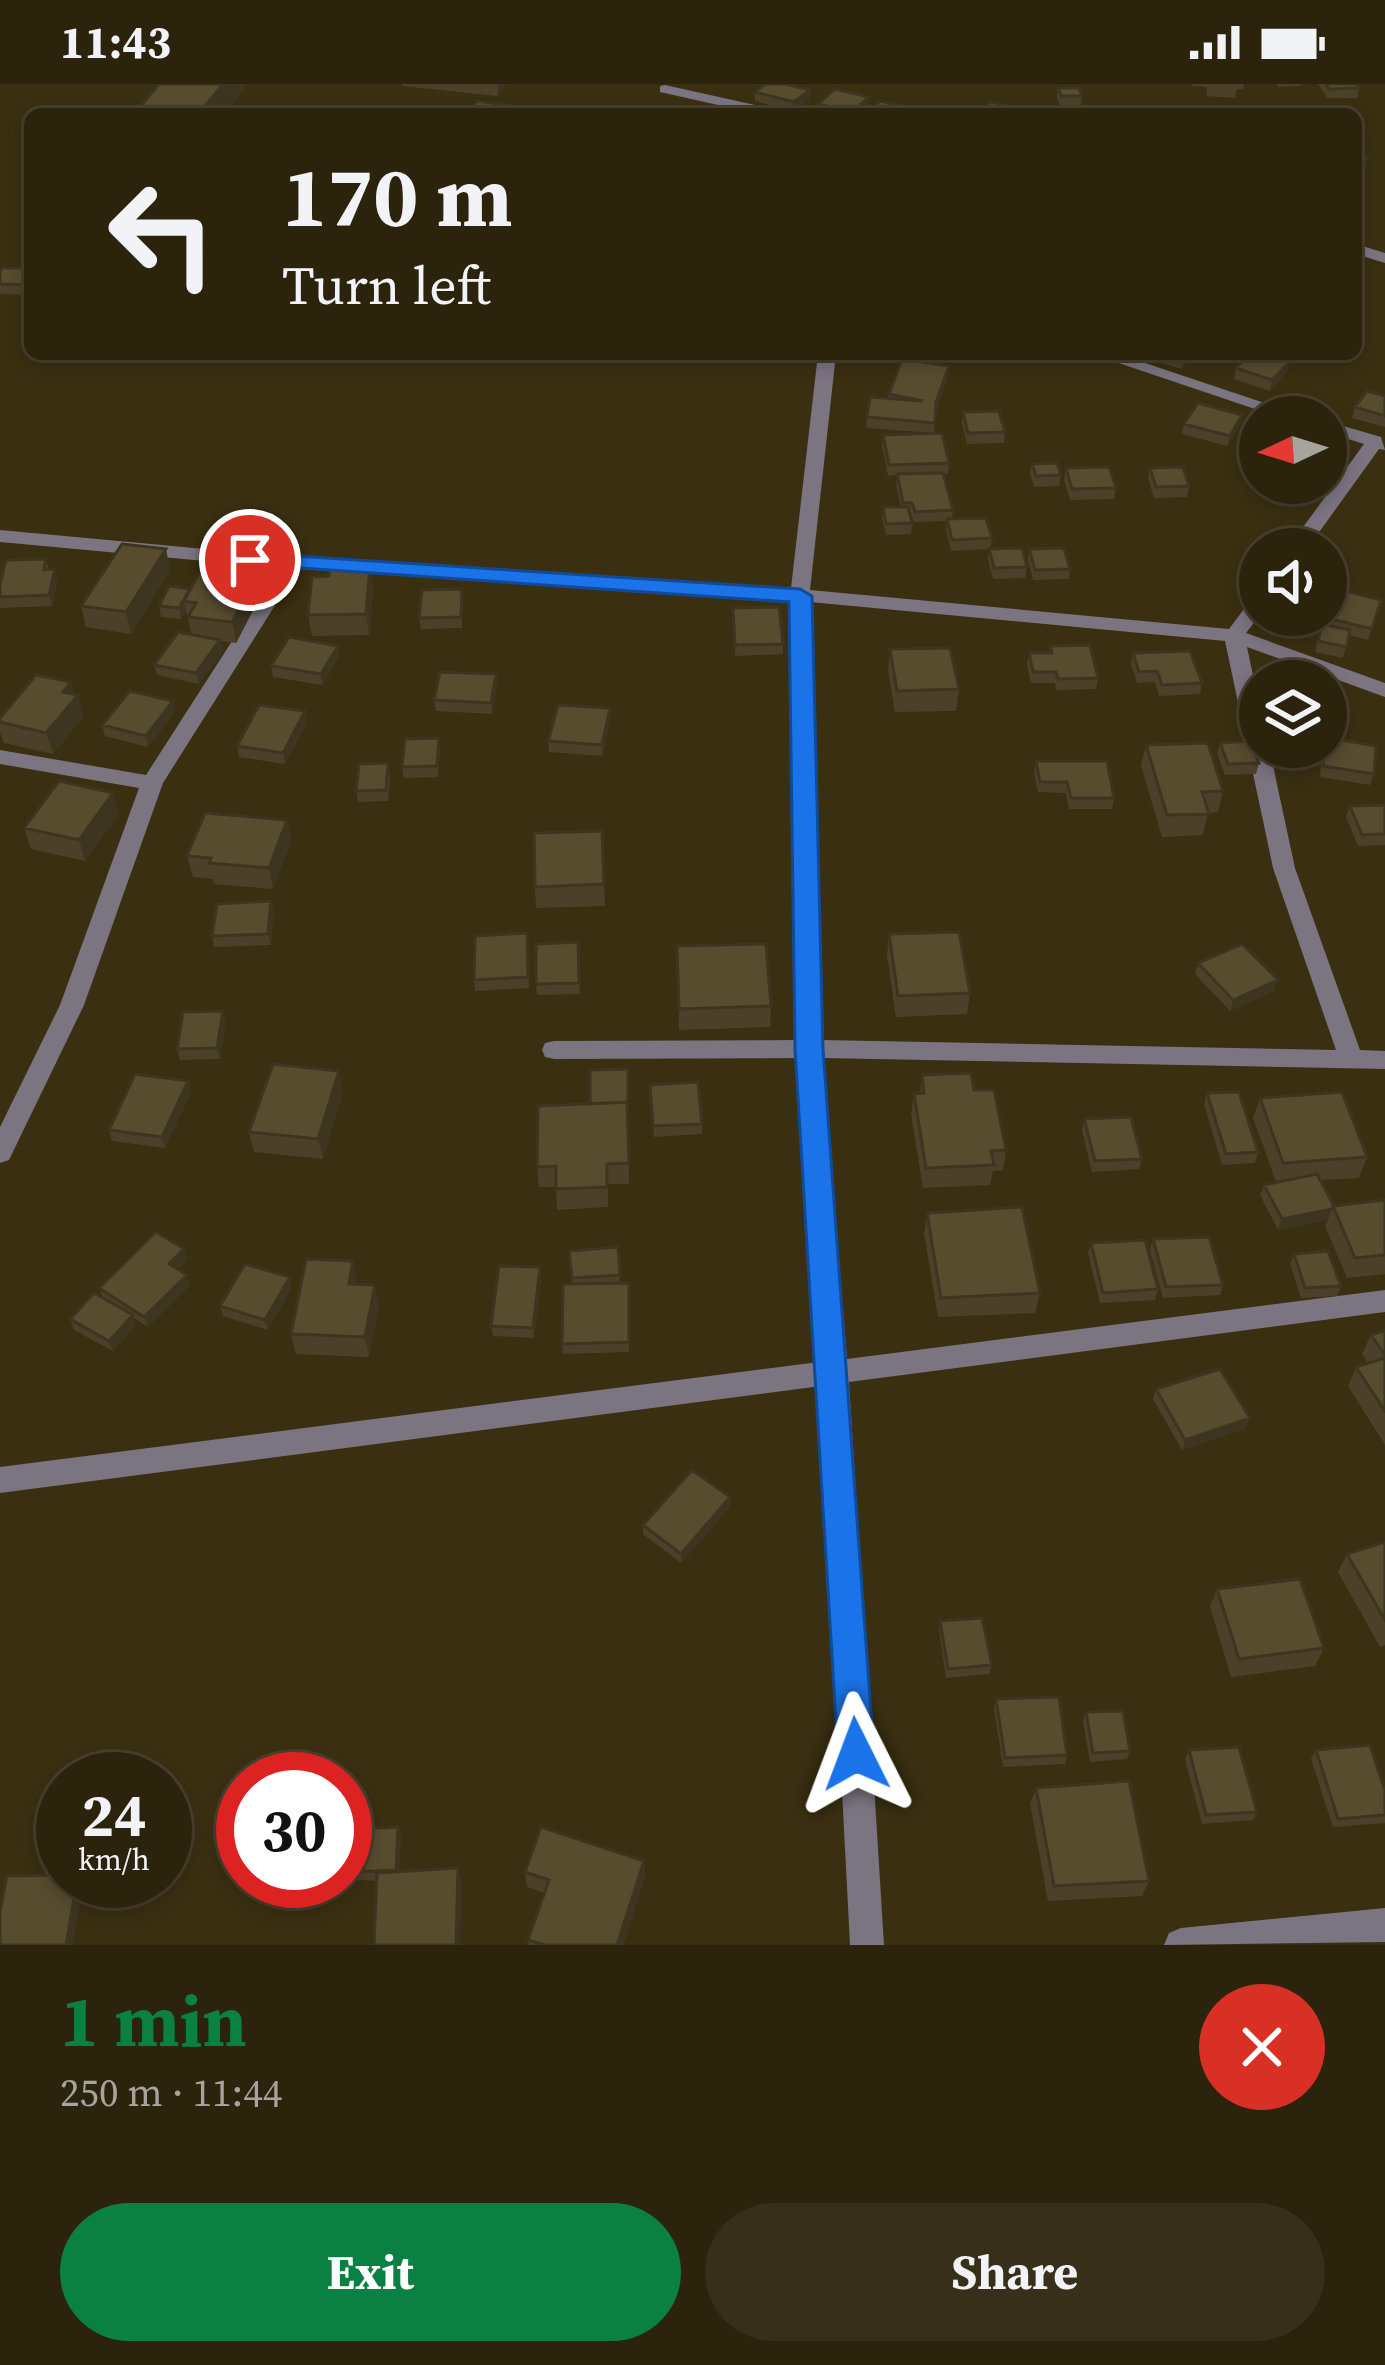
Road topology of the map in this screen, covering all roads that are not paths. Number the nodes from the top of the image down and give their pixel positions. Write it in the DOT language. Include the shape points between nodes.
graph roads {
  1 [pos="662,86"];
  2 [pos="685,108"];
  3 [pos="753,108"];
  4 [pos="826,360"];
  5 [pos="1121,360"];
  6 [pos="1239,398"];
  7 [pos="1347,433"];
  8 [pos="1380,443"];
  9 [pos="1314,528"];
  10 [pos="0,536"];
  11 [pos="292,563"];
  12 [pos="800,596"];
  13 [pos="1239,629"];
  14 [pos="1234,636"];
  15 [pos="1385,690"];
  16 [pos="0,757"];
  17 [pos="152,783"];
  18 [pos="809,1049"];
  19 [pos="554,1050"];
  20 [pos="1351,1058"];
  21 [pos="1385,1060"];
  22 [pos="0,1153"];
  23 [pos="1385,1301"];
  24 [pos="834,1372"];
  25 [pos="0,1480"];
  26 [pos="1385,1925"];
  27 [pos="867,1945"];
  28 [pos="1181,1945"];
  1 -- 2 [label="street"];
  1 -- 3 [label="street"];
  4 -- 12 [label="street"];
  5 -- 6 [label="street"];
  7 -- 8 [label="street"];
  8 -- 9 [label="street"];
  10 -- 11 [label="street"];
  11 -- 12 [label="street"];
  11 -- 17 [label="street"];
  12 -- 14 [label="street"];
  12 -- 18 [label="street"];
  13 -- 14 [label="street"];
  14 -- 15 [label="street"];
  14 -- 20 [label="street" via="1284,868"];
  16 -- 17 [label="street"];
  17 -- 22 [label="street" via="72,1005"];
  18 -- 19 [label="street"];
  18 -- 20 [label="street"];
  18 -- 24 [label="street"];
  20 -- 21 [label="street"];
  23 -- 24 [label="street"];
  24 -- 25 [label="street"];
  24 -- 27 [label="street"];
  26 -- 28 [label="street"];
}
